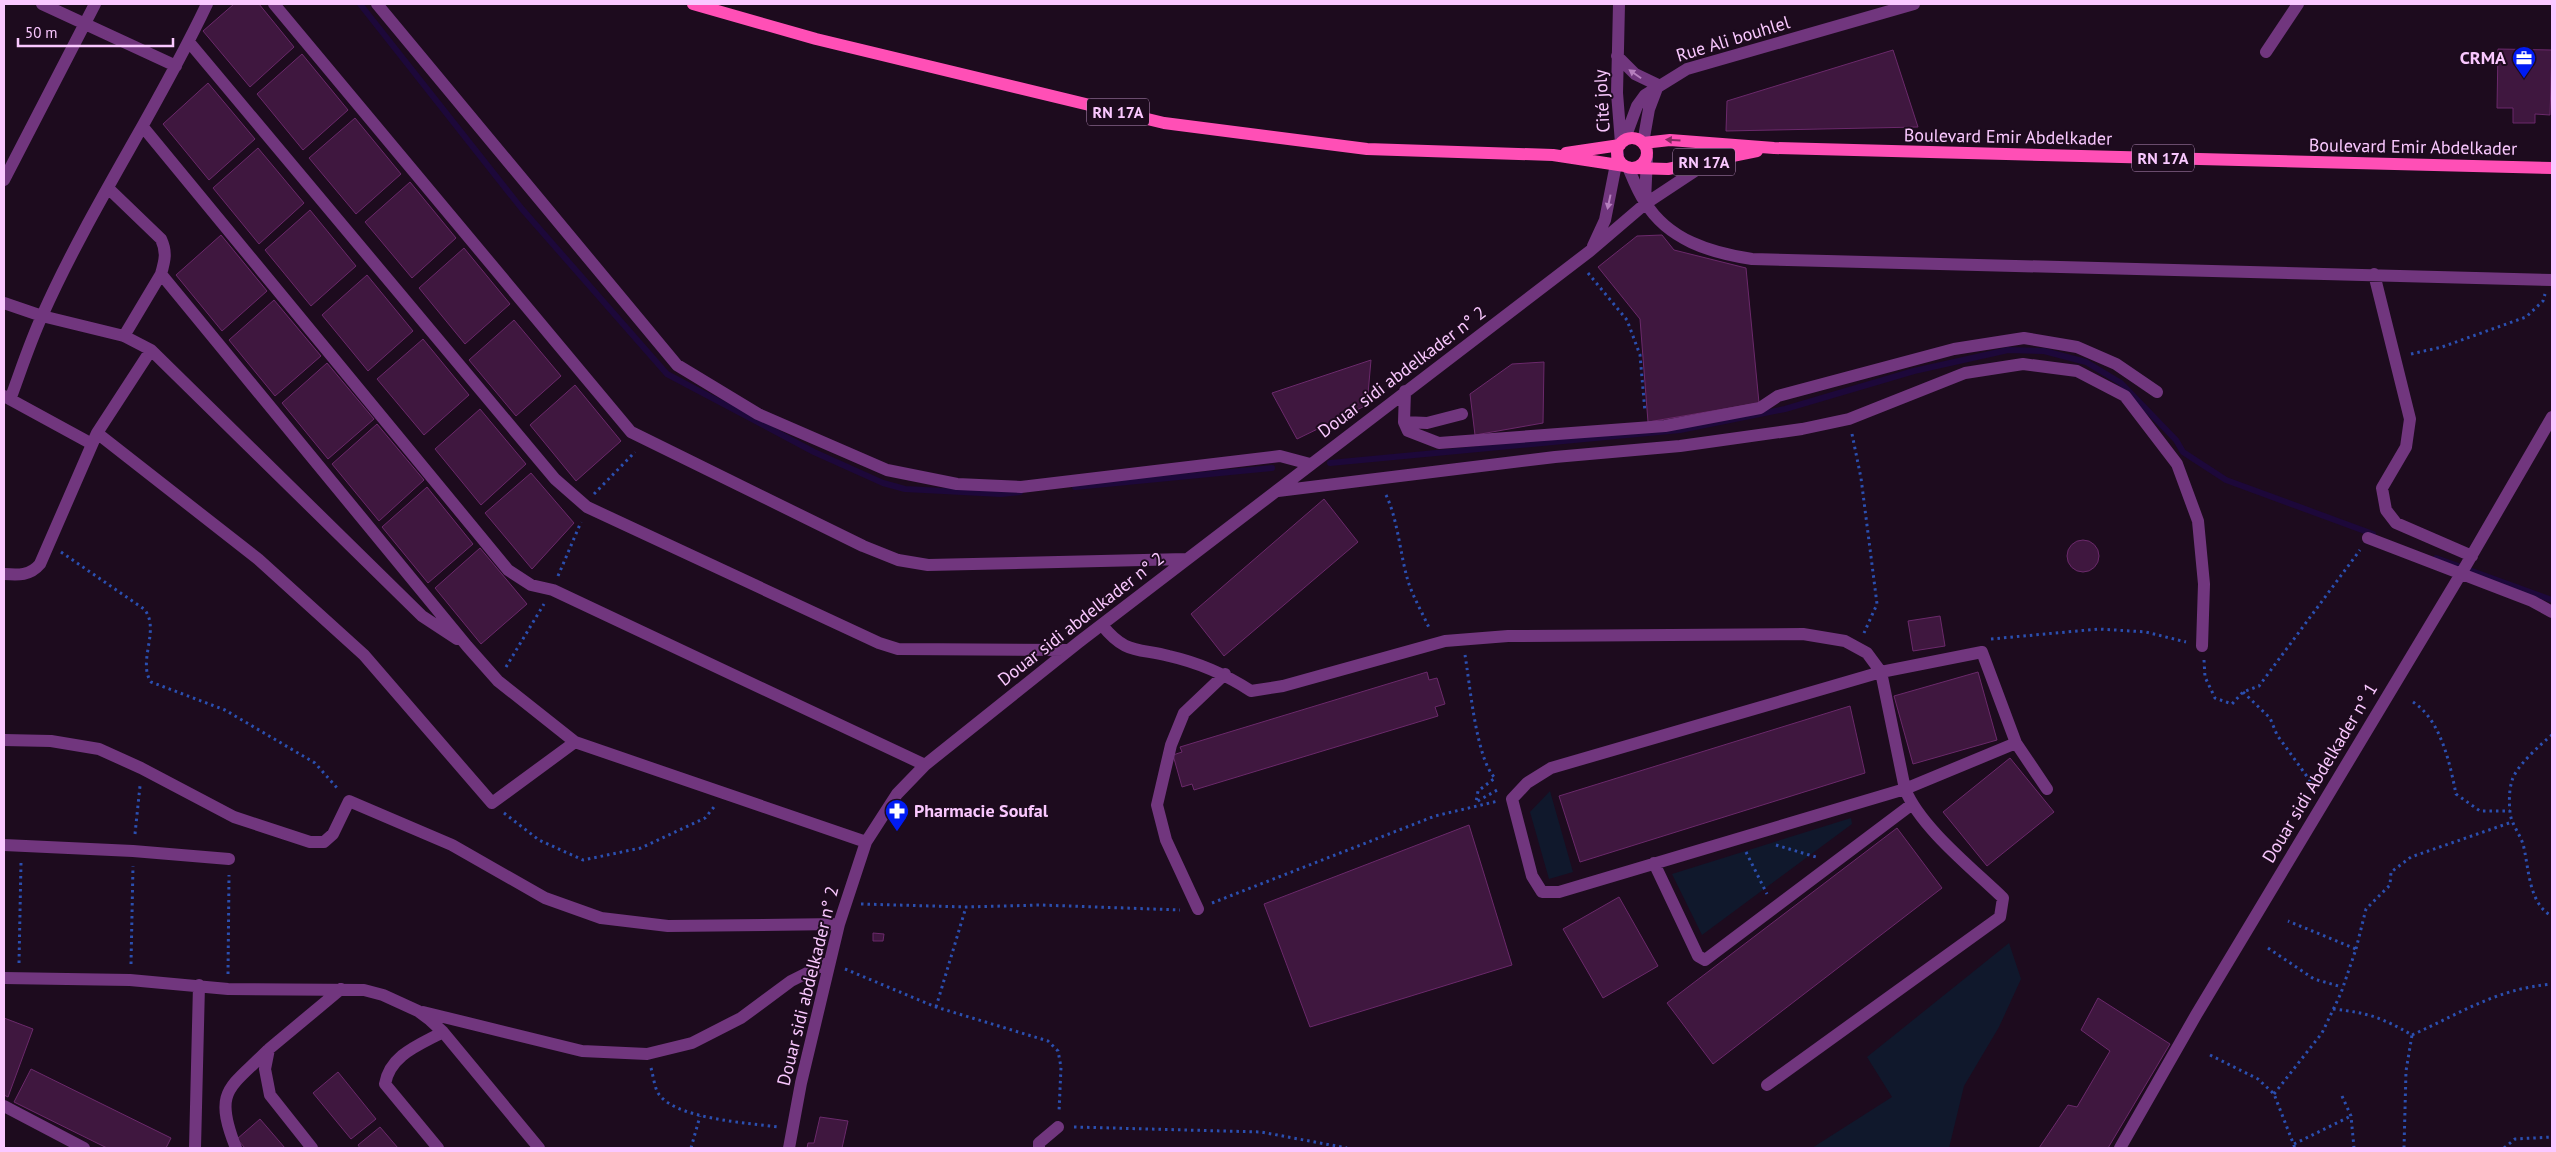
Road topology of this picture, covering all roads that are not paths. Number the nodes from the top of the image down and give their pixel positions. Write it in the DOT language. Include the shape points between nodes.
graph roads {
  1 [pos="42,4"];
  2 [pos="95,4"];
  3 [pos="207,4"];
  4 [pos="274,4"];
  5 [pos="377,4"];
  6 [pos="694,4"];
  7 [pos="1619,4"];
  8 [pos="1914,4"];
  9 [pos="2298,4"];
  10 [pos="84,23"];
  11 [pos="189,42"];
  12 [pos="2266,52"];
  13 [pos="1617,56"];
  14 [pos="176,66"];
  15 [pos="1658,86"];
  16 [pos="143,127"];
  17 [pos="1643,143"];
  18 [pos="1774,148"];
  19 [pos="1553,155"];
  20 [pos="1628,158"];
  21 [pos="1710,161"];
  22 [pos="2552,168"];
  23 [pos="4,180"];
  24 [pos="108,188"];
  25 [pos="1645,204"];
  26 [pos="1590,251"];
  27 [pos="161,274"];
  28 [pos="2374,274"];
  29 [pos="2551,280"];
  30 [pos="4,303"];
  31 [pos="42,316"];
  32 [pos="124,336"];
  33 [pos="150,350"];
  34 [pos="1405,391"];
  35 [pos="2156,392"];
  36 [pos="7,396"];
  37 [pos="1462,414"];
  38 [pos="2552,417"];
  39 [pos="1404,422"];
  40 [pos="95,439"];
  41 [pos="1310,464"];
  42 [pos="1278,491"];
  43 [pos="2368,538"];
  44 [pos="2472,556"];
  45 [pos="1186,559"];
  46 [pos="4,574"];
  47 [pos="2461,575"];
  48 [pos="2552,612"];
  49 [pos="1102,625"];
  50 [pos="467,646"];
  51 [pos="2202,646"];
  52 [pos="1069,650"];
  53 [pos="1881,672"];
  54 [pos="1224,674"];
  55 [pos="4,740"];
  56 [pos="575,742"];
  57 [pos="2016,743"];
  58 [pos="925,765"];
  59 [pos="1906,789"];
  60 [pos="2047,789"];
  61 [pos="1911,805"];
  62 [pos="866,842"];
  63 [pos="4,845"];
  64 [pos="229,858"];
  65 [pos="1654,863"];
  66 [pos="1198,909"];
  67 [pos="839,924"];
  68 [pos="829,962"];
  69 [pos="4,978"];
  70 [pos="199,985"];
  71 [pos="341,989"];
  72 [pos="418,1011"];
  73 [pos="443,1032"];
  74 [pos="268,1049"];
  75 [pos="1767,1085"];
  76 [pos="4,1106"];
  77 [pos="1058,1127"];
  78 [pos="84,1148"];
  79 [pos="195,1148"];
  80 [pos="236,1148"];
  81 [pos="312,1148"];
  82 [pos="438,1148"];
  83 [pos="539,1148"];
  84 [pos="788,1148"];
  85 [pos="1038,1148"];
  86 [pos="2120,1148"];
  1 -- 10 [label="street"];
  2 -- 10 [label="street"];
  3 -- 11 [label="street"];
  4 -- 45 [label="street" via="631,432 863,546 898,560 928,565"];
  5 -- 41 [label="street" via="677,365 758,414 887,470 957,484 1021,487 1280,456"];
  6 -- 19 [label="main road, RN 17A" via="816,39 1164,123 1367,149"];
  7 -- 13 [label="street, Cité joly"];
  8 -- 15 [label="street, Rue Ali bouhlel" via="1704,63"];
  9 -- 12 [label="street"];
  10 -- 14 [label="street"];
  10 -- 23 [label="street"];
  11 -- 14 [label="street"];
  11 -- 52 [label="street" via="555,479 587,507 878,643 898,649"];
  15 -- 13 [label="street, Cité joly, one-way" via="1635,74"];
  13 -- 20 [label="street, Cité joly" via="1617,110"];
  14 -- 16 [label="street"];
  15 -- 17 [label="street" via="1648,109"];
  15 -- 20 [label="street, Rue Ali bouhlel" via="1637,106"];
  16 -- 24 [label="street"];
  16 -- 58 [label="street" via="508,570 531,586 553,590"];
  18 -- 17 [label="main road, Boulevard Emir Abdelkader / RN 17A, one-way" via="1670,140"];
  17 -- 20 [label="main road, RN 17A" via="1647,149"];
  17 -- 20 [label="main road, RN 17A" via="1632,138"];
  18 -- 21 [label="main road, RN 17A"];
  18 -- 22 [label="main road, Boulevard Emir Abdelkader / RN 17A"];
  19 -- 20 [label="main road, RN 17A"];
  19 -- 20 [label="main road, RN 17A"];
  20 -- 21 [label="main road, RN 17A" via="1668,169"];
  20 -- 25 [label="street"];
  20 -- 25 [label="street"];
  20 -- 26 [label="street, Douar sidi abdelkader n° 2, one-way"];
  21 -- 25 [label="street, Douar sidi abdelkader n° 2"];
  24 -- 27 [label="street" via="161,239 166,259"];
  24 -- 31 [label="street"];
  25 -- 26 [label="street, Douar sidi abdelkader n° 2"];
  25 -- 28 [label="street" via="1665,225 1697,246 1719,254 1752,259"];
  26 -- 34 [label="street, Douar sidi abdelkader n° 2"];
  27 -- 32 [label="street"];
  27 -- 50 [label="street"];
  28 -- 29 [label="street"];
  28 -- 44 [label="street" via="2410,419 2406,447 2382,488 2386,510 2396,523"];
  30 -- 31 [label="street"];
  31 -- 32 [label="street"];
  31 -- 36 [label="street"];
  32 -- 33 [label="street"];
  33 -- 40 [label="street"];
  33 -- 50 [label="street" via="422,616"];
  34 -- 39 [label="street"];
  34 -- 41 [label="street, Douar sidi abdelkader n° 2"];
  35 -- 39 [label="street" via="2116,364 2077,347 2024,338 1954,349 1778,396 1760,408 1665,426 1439,443 1408,431"];
  36 -- 40 [label="street"];
  37 -- 39 [label="street" via="1427,423"];
  38 -- 44 [label="street, Douar sidi Abdelkader n° 1"];
  40 -- 46 [label="street" via="40,564 34,572"];
  40 -- 56 [label="street" via="258,559 364,655 492,803"];
  41 -- 42 [label="street, Douar sidi abdelkader n° 2"];
  42 -- 45 [label="street, Douar sidi abdelkader n° 2"];
  42 -- 51 [label="street" via="1555,457 1680,446 1802,429 1849,419 1965,373 2023,364 2077,371 2125,396 2177,464 2198,520 2204,584"];
  43 -- 47 [label="street"];
  44 -- 47 [label="street, Douar sidi Abdelkader n° 1"];
  45 -- 49 [label="street, Douar sidi abdelkader n° 2"];
  47 -- 48 [label="street" via="2532,601"];
  47 -- 86 [label="street, Douar sidi Abdelkader n° 1" via="2196,1015"];
  49 -- 52 [label="street, Douar sidi abdelkader n° 2"];
  49 -- 54 [label="street" via="1115,642 1137,651 1169,656"];
  50 -- 56 [label="street" via="498,681"];
  52 -- 58 [label="street, Douar sidi abdelkader n° 2"];
  53 -- 54 [label="street" via="1862,650 1845,641 1803,634 1508,636 1445,641 1283,686 1250,691"];
  53 -- 57 [label="street" via="1982,652"];
  53 -- 59 [label="street"];
  53 -- 65 [label="street" via="1551,768 1527,783 1512,799 1532,876 1542,892 1559,892"];
  54 -- 66 [label="street" via="1184,713 1171,744 1157,805 1166,840"];
  55 -- 67 [label="street" via="51,741 99,749 234,817 310,842 324,842 333,834 349,801 452,845 545,898 601,918 668,926"];
  56 -- 62 [label="street"];
  57 -- 59 [label="street"];
  57 -- 60 [label="street"];
  58 -- 62 [label="street, Douar sidi abdelkader n° 2" via="897,794"];
  59 -- 61 [label="street"];
  59 -- 65 [label="street"];
  61 -- 65 [label="street" via="1705,960 1698,956"];
  61 -- 75 [label="street" via="2003,898 2000,917"];
  62 -- 67 [label="street, Douar sidi abdelkader n° 2"];
  63 -- 64 [label="street"];
  67 -- 68 [label="street, Douar sidi abdelkader n° 2"];
  68 -- 72 [label="street" via="791,981 742,1018 692,1043 647,1054 582,1051"];
  68 -- 84 [label="street, Douar sidi abdelkader n° 2"];
  69 -- 70 [label="street" via="130,980"];
  70 -- 71 [label="street" via="228,989"];
  70 -- 79 [label="street"];
  71 -- 72 [label="street" via="383,995"];
  71 -- 74 [label="street"];
  72 -- 73 [label="street"];
  73 -- 82 [label="street" via="397,1058 385,1084"];
  73 -- 83 [label="street"];
  74 -- 80 [label="street" via="231,1085 224,1105 226,1124"];
  74 -- 81 [label="street" via="265,1069 270,1095"];
  76 -- 78 [label="street"];
  77 -- 85 [label="street" via="1039,1143"];
}
